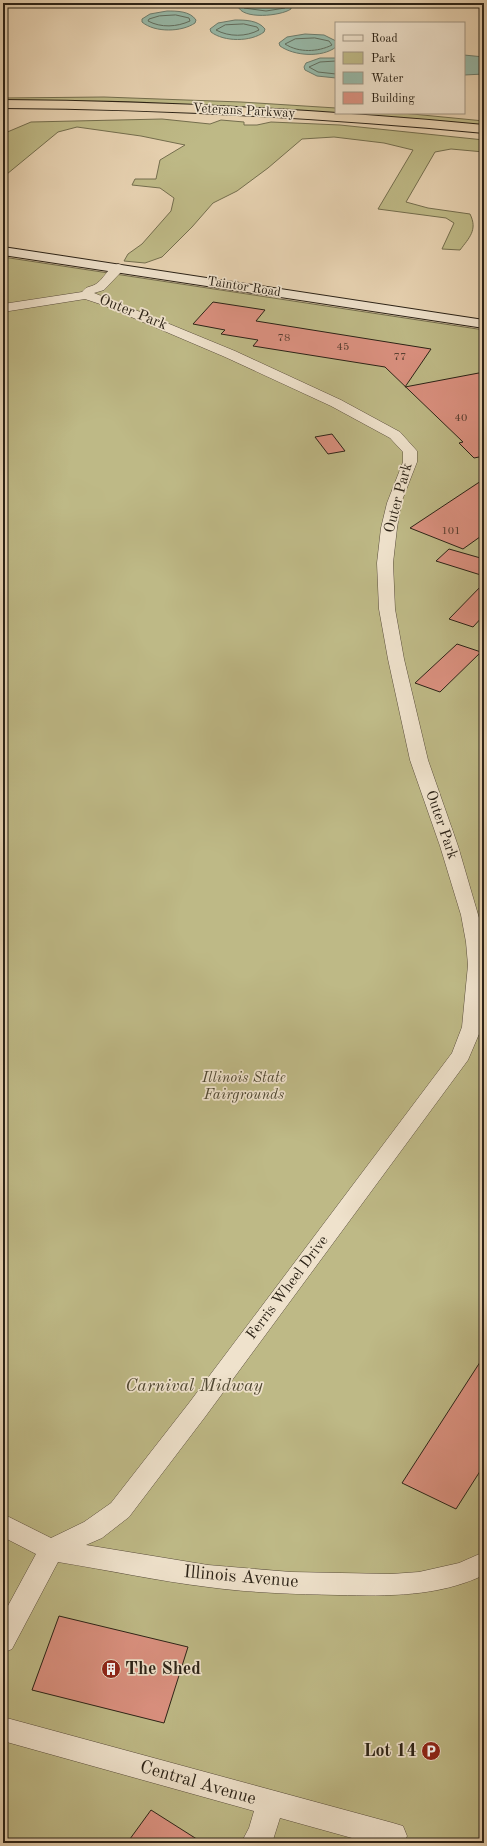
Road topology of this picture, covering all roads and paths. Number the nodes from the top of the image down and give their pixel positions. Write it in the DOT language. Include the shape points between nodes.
graph roads {
  1 [pos="9,93"];
  2 [pos="3,104"];
  3 [pos="335,105"];
  4 [pos="446,114"];
  5 [pos="484,118"];
  6 [pos="484,129"];
  7 [pos="3,250"];
  8 [pos="111,267"];
  9 [pos="88,292"];
  10 [pos="3,308"];
  11 [pos="484,324"];
  12 [pos="475,990"];
  13 [pos="3,1524"];
  14 [pos="51,1550"];
  15 [pos="483,1566"];
  16 [pos="3,1642"];
  17 [pos="3,1729"];
  18 [pos="270,1803"];
  19 [pos="393,1836"];
  20 [pos="255,1843"];
  1 -- 3 [label="highway, Veterans Parkway" via="188,97"];
  2 -- 6 [label="highway, Veterans Parkway" via="149,106 284,113"];
  4 -- 5 [label="highway"];
  7 -- 8 [label="main road, Taintor Road"];
  8 -- 9 [label="street" via="100,287"];
  8 -- 11 [label="main road, Taintor Road"];
  9 -- 10 [label="street"];
  9 -- 12 [label="street, Outer Park" via="305,387 395,435 410,451 410,462 394,503 389,528 385,564 387,609 418,760 449,846 474,933 478,965"];
  12 -- 14 [label="street, Ferris Wheel Drive" via="472,1027 461,1055 197,1410 120,1510 93,1530"];
  13 -- 14 [label="street, Illinois Avenue"];
  14 -- 15 [label="street, Illinois Avenue" via="208,1576 290,1583 419,1583"];
  14 -- 16 [label="street"];
  17 -- 18 [label="street, Central Avenue"];
  18 -- 19 [label="street, Central Avenue"];
  18 -- 20 [label="street" via="261,1834"];
}
